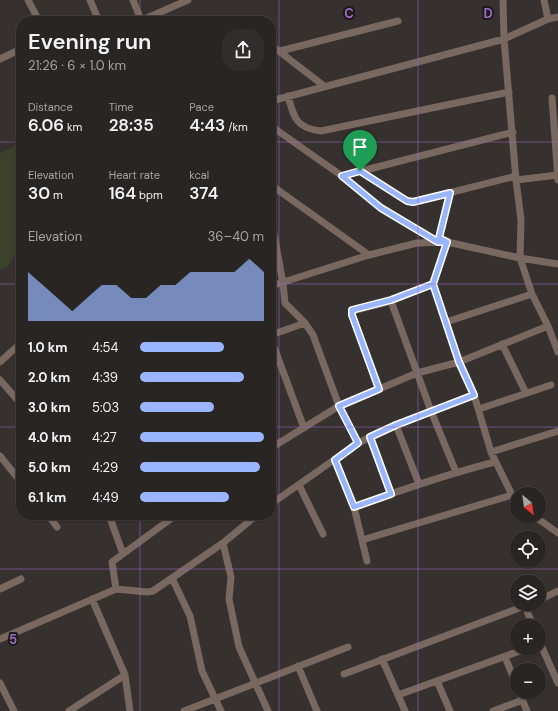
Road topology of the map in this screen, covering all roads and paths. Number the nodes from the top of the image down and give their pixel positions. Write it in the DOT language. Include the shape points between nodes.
graph roads {
  1 [pos="28,0"];
  2 [pos="90,0"];
  3 [pos="133,0"];
  4 [pos="503,0"];
  5 [pos="544,0"];
  6 [pos="185,1"];
  7 [pos="36,16"];
  8 [pos="97,16"];
  9 [pos="138,16"];
  10 [pos="151,16"];
  11 [pos="558,17"];
  12 [pos="548,19"];
  13 [pos="398,20"];
  14 [pos="504,39"];
  15 [pos="276,48"];
  16 [pos="16,51"];
  17 [pos="280,51"];
  18 [pos="0,59"];
  19 [pos="324,86"];
  20 [pos="509,92"];
  21 [pos="288,96"];
  22 [pos="552,98"];
  23 [pos="276,100"];
  24 [pos="556,123"];
  25 [pos="276,129"];
  26 [pos="513,132"];
  27 [pos="558,171"];
  28 [pos="359,172"];
  29 [pos="344,176"];
  30 [pos="516,178"];
  31 [pos="558,180"];
  32 [pos="276,189"];
  33 [pos="450,193"];
  34 [pos="439,238"];
  35 [pos="447,242"];
  36 [pos="276,255"];
  37 [pos="369,255"];
  38 [pos="520,258"];
  39 [pos="558,264"];
  40 [pos="283,283"];
  41 [pos="433,284"];
  42 [pos="276,285"];
  43 [pos="532,294"];
  44 [pos="391,300"];
  45 [pos="446,322"];
  46 [pos="306,323"];
  47 [pos="548,326"];
  48 [pos="276,333"];
  49 [pos="502,344"];
  50 [pos="16,347"];
  51 [pos="276,352"];
  52 [pos="558,352"];
  53 [pos="0,362"];
  54 [pos="459,362"];
  55 [pos="417,373"];
  56 [pos="0,380"];
  57 [pos="551,385"];
  58 [pos="379,389"];
  59 [pos="526,393"];
  60 [pos="474,395"];
  61 [pos="16,398"];
  62 [pos="339,406"];
  63 [pos="479,409"];
  64 [pos="431,411"];
  65 [pos="396,425"];
  66 [pos="304,428"];
  67 [pos="558,431"];
  68 [pos="370,437"];
  69 [pos="358,443"];
  70 [pos="276,445"];
  71 [pos="491,452"];
  72 [pos="0,456"];
  73 [pos="335,460"];
  74 [pos="495,462"];
  75 [pos="456,472"];
  76 [pos="16,476"];
  77 [pos="419,484"];
  78 [pos="299,485"];
  79 [pos="510,489"];
  80 [pos="391,494"];
  81 [pos="510,499"];
  82 [pos="276,501"];
  83 [pos="354,507"];
  84 [pos="52,520"];
  85 [pos="111,520"];
  86 [pos="169,520"];
  87 [pos="251,520"];
  88 [pos="544,523"];
  89 [pos="57,527"];
  90 [pos="558,533"];
  91 [pos="323,534"];
  92 [pos="362,540"];
  93 [pos="223,543"];
  94 [pos="123,554"];
  95 [pos="367,561"];
  96 [pos="172,578"];
  97 [pos="21,579"];
  98 [pos="0,589"];
  99 [pos="116,589"];
  100 [pos="558,591"];
  101 [pos="546,597"];
  102 [pos="92,599"];
  103 [pos="511,611"];
  104 [pos="0,639"];
  105 [pos="348,647"];
  106 [pos="510,655"];
  107 [pos="545,655"];
  108 [pos="505,657"];
  109 [pos="382,658"];
  110 [pos="298,666"];
  111 [pos="510,669"];
  112 [pos="344,674"];
  113 [pos="125,675"];
  114 [pos="437,681"];
  115 [pos="0,683"];
  116 [pos="255,683"];
  117 [pos="558,683"];
  118 [pos="2,692"];
  119 [pos="398,695"];
  120 [pos="215,699"];
  121 [pos="523,700"];
  122 [pos="14,711"];
  123 [pos="69,711"];
  124 [pos="130,711"];
  125 [pos="184,711"];
  126 [pos="221,711"];
  127 [pos="268,711"];
  128 [pos="318,711"];
  129 [pos="405,711"];
  130 [pos="450,711"];
  131 [pos="493,711"];
  132 [pos="527,711"];
  1 -- 7 [label="street"];
  2 -- 8 [label="street"];
  3 -- 9 [label="street"];
  4 -- 14 [label="street"];
  5 -- 12 [label="street"];
  6 -- 10 [label="street"];
  11 -- 12 [label="street"];
  12 -- 14 [label="street"];
  13 -- 17 [label="street"];
  14 -- 19 [label="street"];
  14 -- 20 [label="street"];
  15 -- 17 [label="street"];
  16 -- 18 [label="street"];
  17 -- 19 [label="street"];
  19 -- 21 [label="street"];
  20 -- 21 [label="street" via="321,131 312,130 295,119"];
  20 -- 26 [label="street"];
  21 -- 23 [label="street"];
  22 -- 24 [label="street"];
  24 -- 27 [label="street"];
  25 -- 29 [label="street"];
  26 -- 28 [label="street"];
  26 -- 30 [label="street"];
  27 -- 30 [label="street"];
  27 -- 31 [label="street"];
  28 -- 29 [label="street"];
  28 -- 33 [label="street" via="407,201 413,202"];
  29 -- 34 [label="street" via="381,208"];
  30 -- 33 [label="street"];
  30 -- 38 [label="street" via="521,220"];
  32 -- 37 [label="street"];
  33 -- 34 [label="street"];
  34 -- 35 [label="street"];
  34 -- 37 [label="street"];
  35 -- 38 [label="street"];
  35 -- 41 [label="street"];
  36 -- 40 [label="street"];
  37 -- 40 [label="street"];
  38 -- 39 [label="street"];
  38 -- 43 [label="street"];
  40 -- 42 [label="street"];
  40 -- 46 [label="street" via="285,303"];
  41 -- 44 [label="street"];
  41 -- 45 [label="street"];
  43 -- 45 [label="street"];
  43 -- 47 [label="street"];
  44 -- 55 [label="street"];
  44 -- 58 [label="street" via="354,309 351,312"];
  45 -- 54 [label="street"];
  46 -- 48 [label="street"];
  46 -- 62 [label="street" via="315,338"];
  47 -- 49 [label="street"];
  47 -- 52 [label="street"];
  49 -- 54 [label="street"];
  49 -- 59 [label="street"];
  50 -- 53 [label="street"];
  51 -- 66 [label="street"];
  54 -- 55 [label="street"];
  54 -- 60 [label="street"];
  55 -- 58 [label="street"];
  55 -- 64 [label="street"];
  56 -- 61 [label="street"];
  57 -- 59 [label="street"];
  58 -- 62 [label="street"];
  59 -- 63 [label="street"];
  60 -- 63 [label="street"];
  60 -- 64 [label="street"];
  62 -- 66 [label="street"];
  62 -- 69 [label="street"];
  63 -- 71 [label="street"];
  64 -- 65 [label="street"];
  64 -- 75 [label="street"];
  65 -- 68 [label="street"];
  65 -- 77 [label="street"];
  66 -- 70 [label="street"];
  67 -- 71 [label="street"];
  68 -- 69 [label="street"];
  68 -- 80 [label="street"];
  69 -- 73 [label="street"];
  71 -- 74 [label="street"];
  72 -- 76 [label="street"];
  73 -- 78 [label="street"];
  73 -- 83 [label="street"];
  74 -- 75 [label="street"];
  74 -- 79 [label="street"];
  75 -- 77 [label="street"];
  77 -- 80 [label="street"];
  78 -- 82 [label="street"];
  78 -- 91 [label="street"];
  80 -- 83 [label="street"];
  81 -- 92 [label="street"];
  83 -- 92 [label="street"];
  84 -- 89 [label="street"];
  85 -- 94 [label="street"];
  86 -- 94 [label="street"];
  87 -- 93 [label="street"];
  88 -- 90 [label="street"];
  92 -- 95 [label="street"];
  93 -- 96 [label="street"];
  93 -- 116 [label="street" via="231,581 229,599 238,641"];
  94 -- 99 [label="street" via="112,562"];
  96 -- 99 [label="street" via="150,592"];
  96 -- 120 [label="street" via="188,612 202,671"];
  97 -- 98 [label="street"];
  99 -- 102 [label="street"];
  100 -- 101 [label="street"];
  102 -- 104 [label="street"];
  102 -- 113 [label="street"];
  103 -- 109 [label="street"];
  105 -- 110 [label="street"];
  106 -- 108 [label="street"];
  107 -- 117 [label="street"];
  108 -- 111 [label="street"];
  108 -- 114 [label="street"];
  109 -- 112 [label="street"];
  109 -- 119 [label="street"];
  110 -- 116 [label="street"];
  110 -- 128 [label="street"];
  113 -- 123 [label="street"];
  113 -- 124 [label="street"];
  114 -- 119 [label="street"];
  114 -- 130 [label="street"];
  115 -- 118 [label="street"];
  116 -- 120 [label="street"];
  116 -- 127 [label="street"];
  118 -- 122 [label="street"];
  119 -- 129 [label="street"];
  120 -- 125 [label="street"];
  120 -- 126 [label="street"];
  121 -- 131 [label="street"];
  121 -- 132 [label="street"];
}
